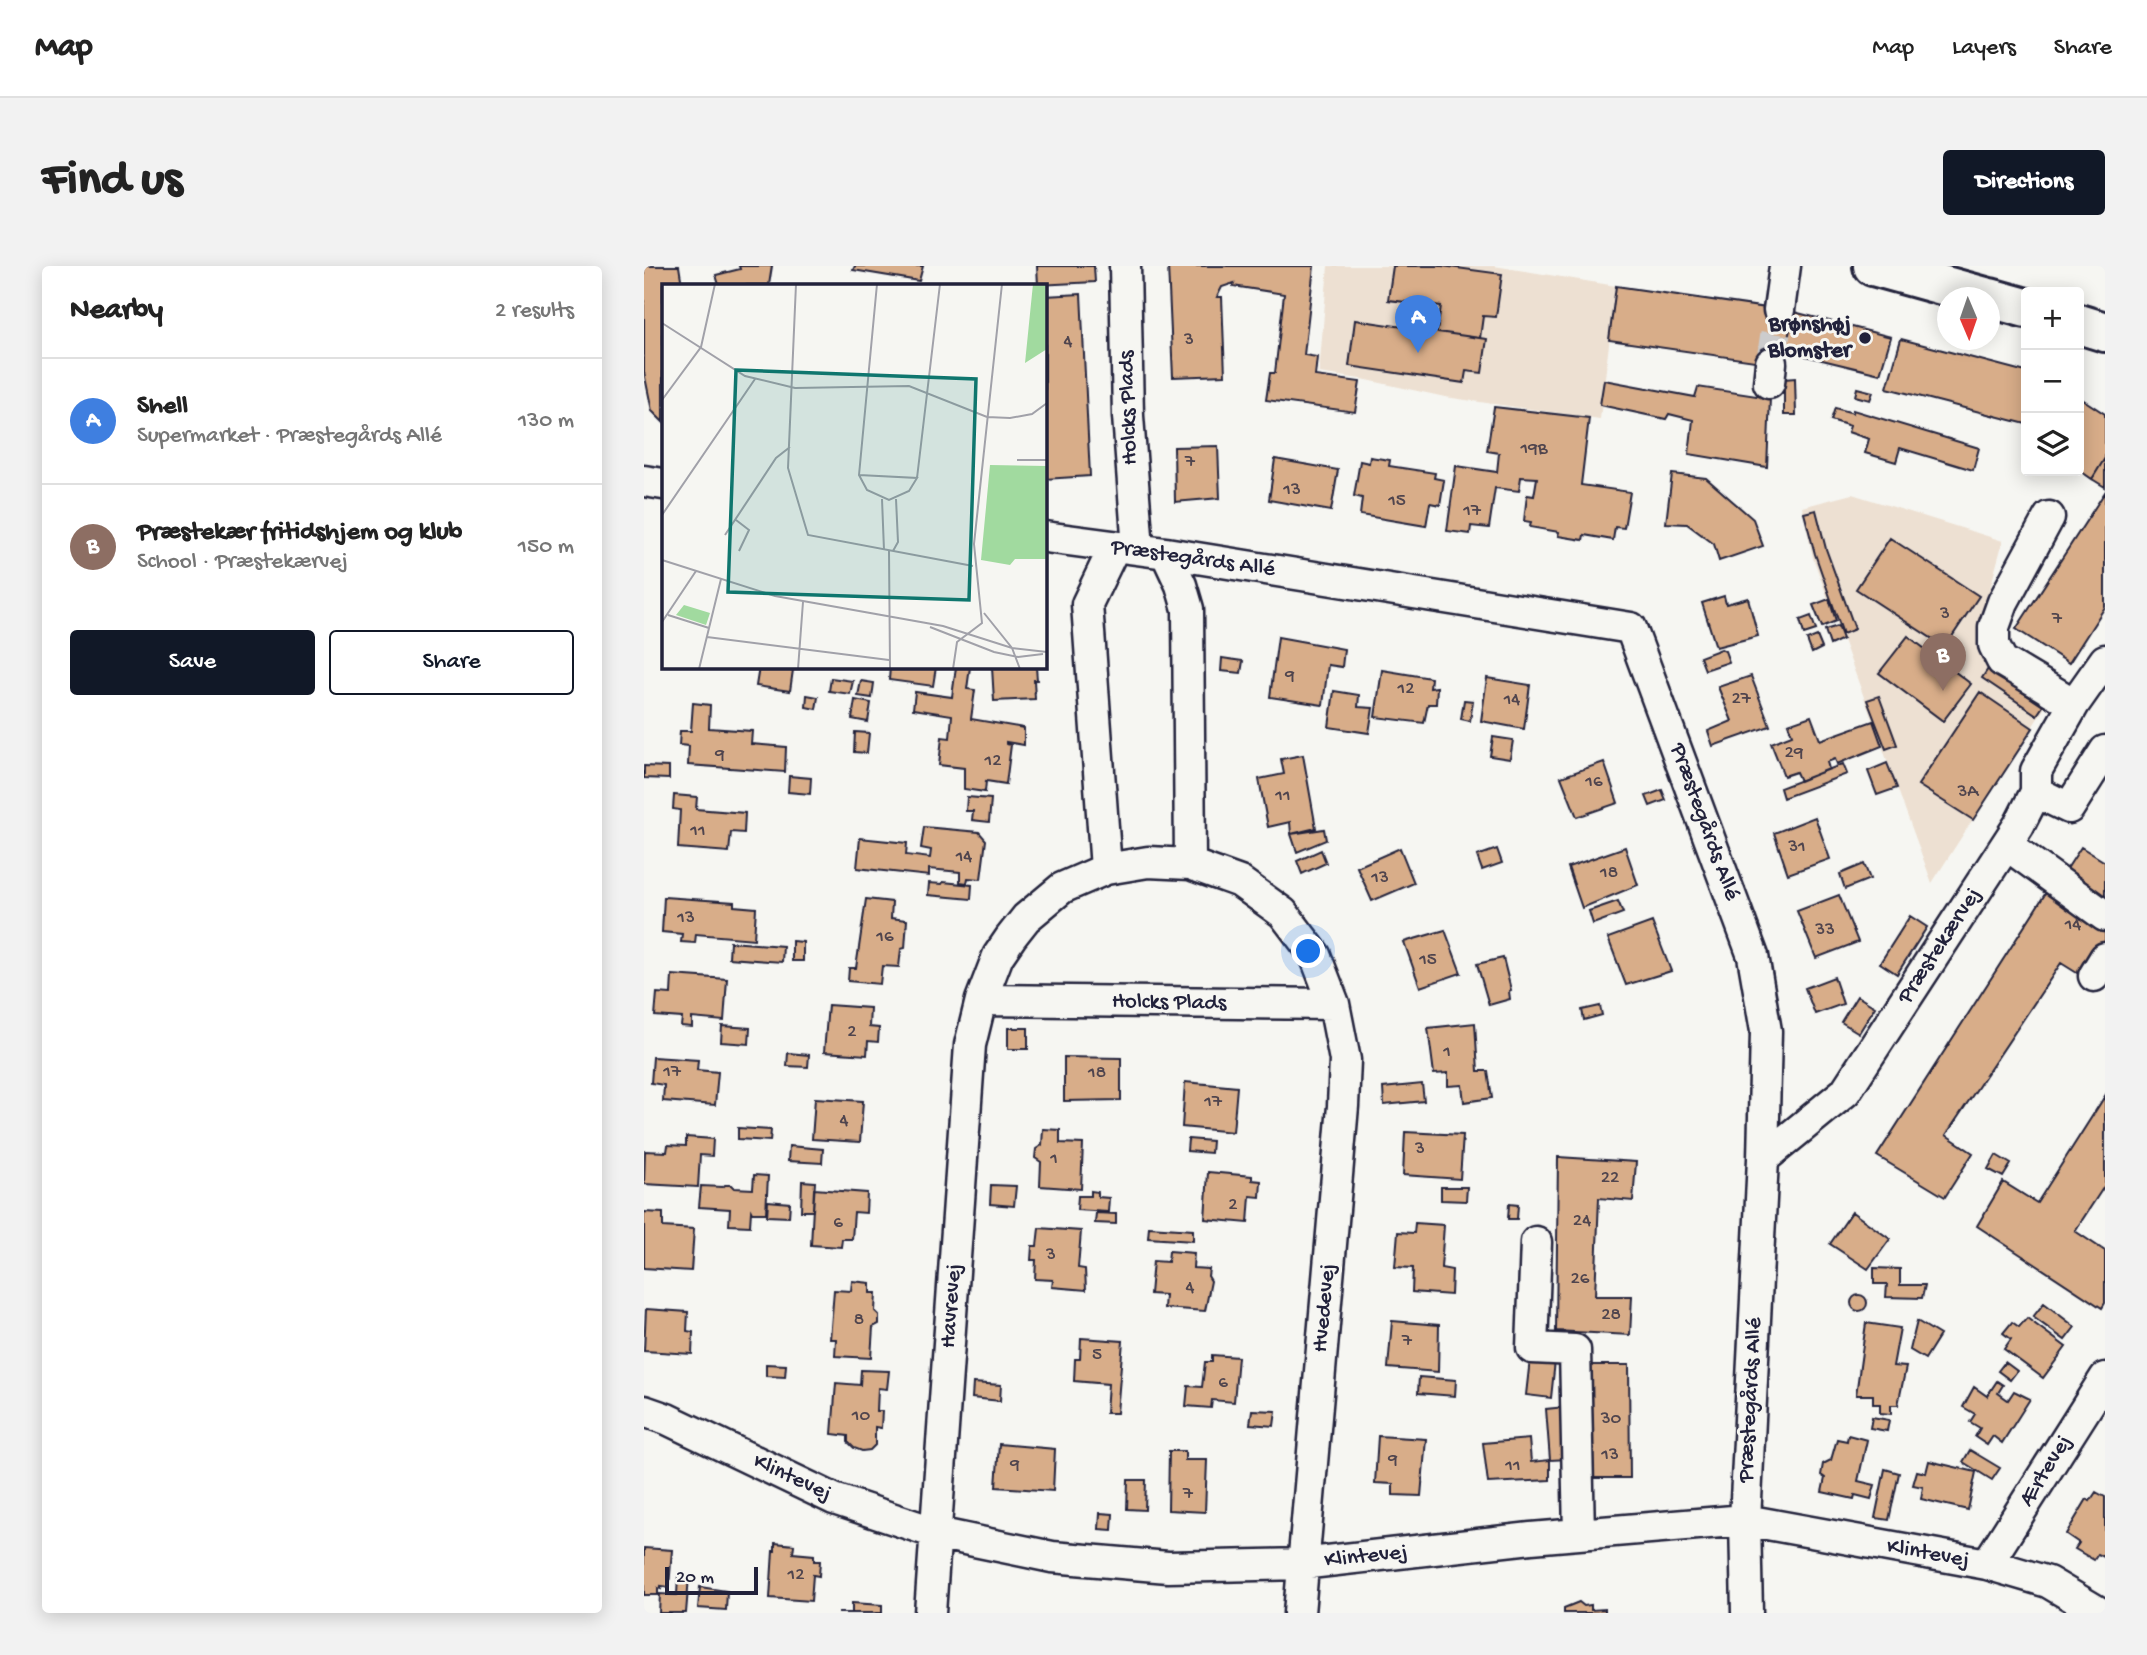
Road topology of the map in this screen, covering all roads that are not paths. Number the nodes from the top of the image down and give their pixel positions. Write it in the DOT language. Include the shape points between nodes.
graph roads {
  1 [pos="1125,266"];
  2 [pos="1785,266"];
  3 [pos="1873,266"];
  4 [pos="1949,287"];
  5 [pos="2000,301"];
  6 [pos="2021,308"];
  7 [pos="1779,310"];
  8 [pos="2084,326"];
  9 [pos="2105,332"];
  10 [pos="644,481"];
  11 [pos="662,484"];
  12 [pos="2049,517"];
  13 [pos="1046,537"];
  14 [pos="1139,550"];
  15 [pos="2105,660"];
  16 [pos="2074,704"];
  17 [pos="2105,751"];
  18 [pos="2036,792"];
  19 [pos="2007,845"];
  20 [pos="1190,864"];
  21 [pos="1105,869"];
  22 [pos="2105,916"];
  23 [pos="981,1000"];
  24 [pos="1334,1004"];
  25 [pos="1763,1159"];
  26 [pos="1536,1242"];
  27 [pos="2105,1378"];
  28 [pos="644,1411"];
  29 [pos="1745,1521"];
  30 [pos="936,1533"];
  31 [pos="1579,1534"];
  32 [pos="1301,1564"];
  33 [pos="1987,1564"];
  34 [pos="930,1613"];
  35 [pos="1299,1613"];
  36 [pos="1747,1613"];
  37 [pos="2099,1613"];
  1 -- 14 [label="street, Holcks Plads" via="1128,416"];
  2 -- 7 [label="street"];
  3 -- 4 [label="main road"];
  5 -- 6 [label="main road"];
  8 -- 9 [label="main road"];
  10 -- 11 [label="street"];
  12 -- 16 [label="street" via="2003,601 1994,627 1994,645 2002,661"];
  13 -- 14 [label="street, Præstegårds Allé"];
  14 -- 20 [label="street, Holcks Plads" via="1181,585 1188,609"];
  14 -- 21 [label="street" via="1087,604"];
  14 -- 25 [label="street, Præstegårds Allé" via="1631,628 1753,956 1766,1031"];
  15 -- 16 [label="street, Præstekærvej"];
  16 -- 18 [label="street, Præstekærvej" via="2036,771"];
  17 -- 18 [label="street" via="2069,808"];
  18 -- 19 [label="street, Præstekærvej"];
  19 -- 22 [label="street"];
  19 -- 25 [label="street, Præstekærvej" via="1845,1092"];
  20 -- 21 [label="street" via="1148,862"];
  20 -- 24 [label="street" via="1240,882 1283,913 1315,955"];
  21 -- 23 [label="street" via="1062,888 1026,918 998,956"];
  23 -- 24 [label="street, Holcks Plads"];
  23 -- 30 [label="street, Havrevej" via="970,1045"];
  24 -- 32 [label="street, Hvedevej" via="1345,1060 1343,1106"];
  25 -- 29 [label="street, Præstegårds Allé"];
  26 -- 31 [label="street" via="1532,1348 1575,1350"];
  27 -- 33 [label="street, Ærtevej"];
  28 -- 30 [label="street, Klintevej" via="834,1499"];
  29 -- 31 [label="street, Klintevej"];
  29 -- 33 [label="street, Klintevej"];
  29 -- 36 [label="street, Præstegårds Allé"];
  30 -- 32 [label="street, Klintevej" via="1052,1557 1168,1567"];
  30 -- 34 [label="street, Havrevej"];
  31 -- 32 [label="street, Klintevej"];
  32 -- 35 [label="street, Hvedevej"];
  33 -- 37 [label="street, Klintevej" via="2048,1582"];
}
